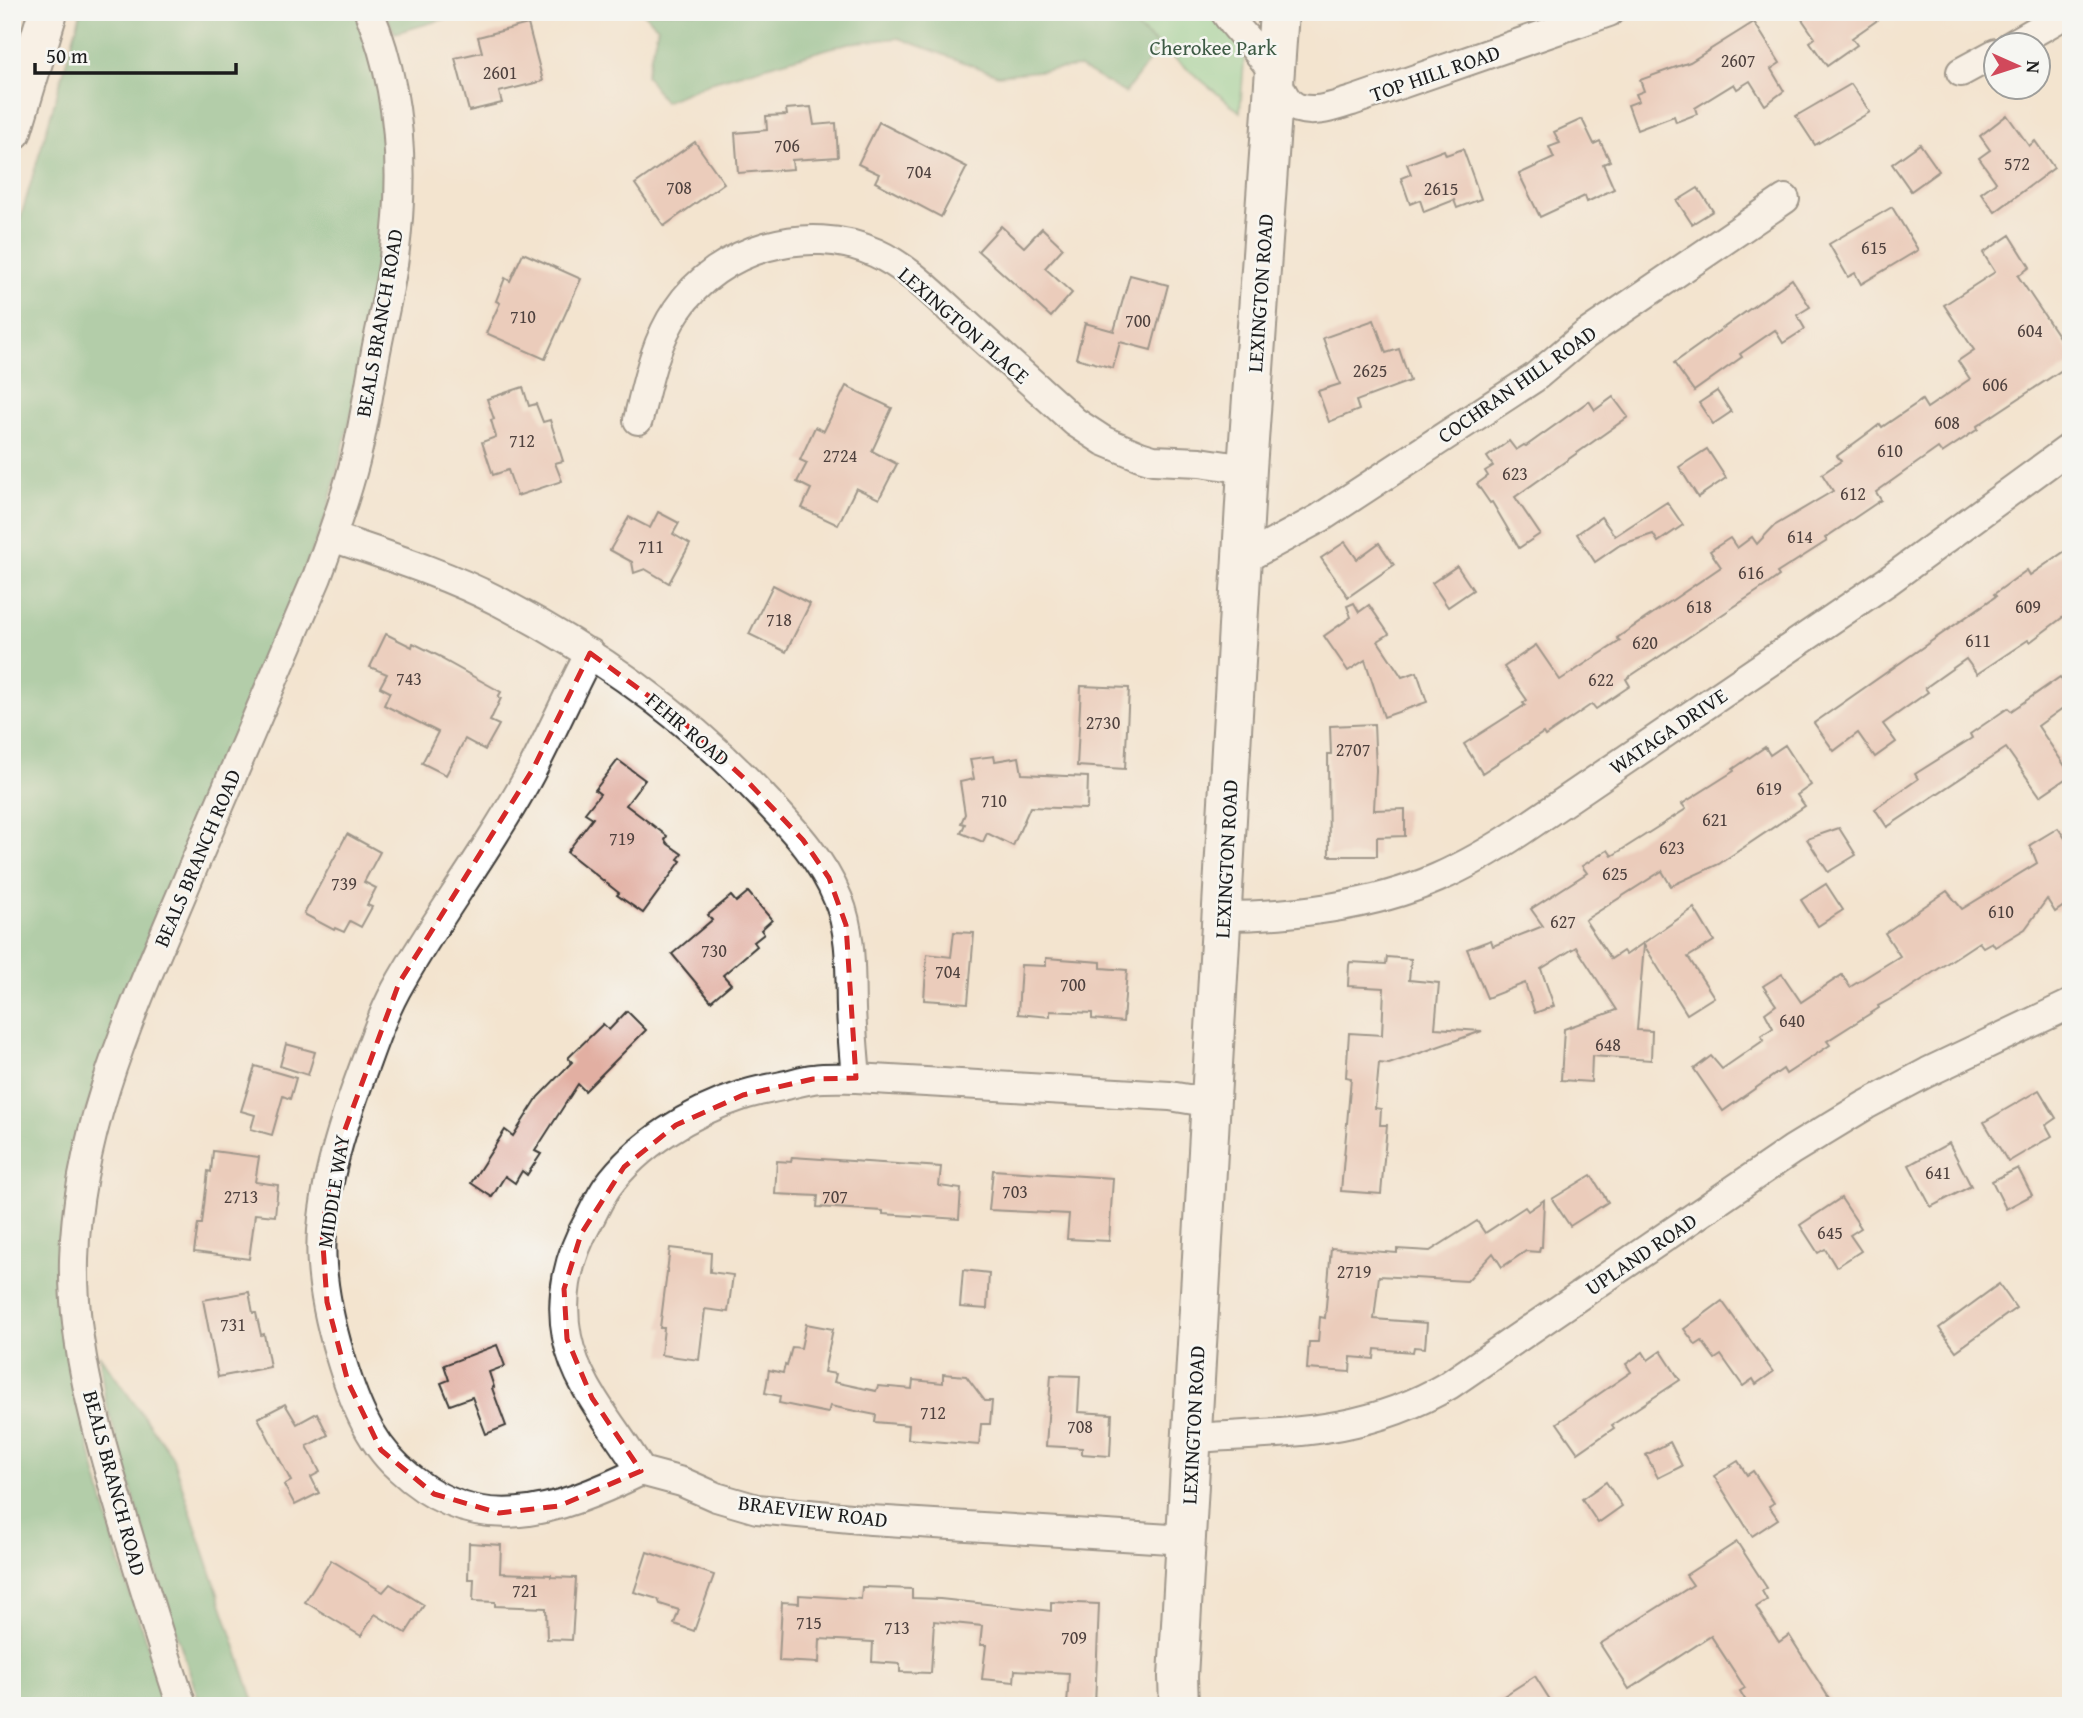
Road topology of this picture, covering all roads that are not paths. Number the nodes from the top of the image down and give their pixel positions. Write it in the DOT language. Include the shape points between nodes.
graph roads {
  1 [pos="48,12"];
  2 [pos="369,12"];
  3 [pos="1225,12"];
  4 [pos="1279,12"];
  5 [pos="1609,12"];
  6 [pos="2069,12"];
  7 [pos="2034,32"];
  8 [pos="1982,61"];
  9 [pos="1961,72"];
  10 [pos="1275,75"];
  11 [pos="12,131"];
  12 [pos="1784,199"];
  13 [pos="638,420"];
  14 [pos="2071,447"];
  15 [pos="1247,468"];
  16 [pos="332,537"];
  17 [pos="1244,559"];
  18 [pos="590,653"];
  19 [pos="1222,916"];
  20 [pos="2071,1004"];
  21 [pos="856,1078"];
  22 [pos="1212,1103"];
  23 [pos="1192,1438"];
  24 [pos="641,1471"];
  25 [pos="1186,1540"];
  26 [pos="182,1706"];
  27 [pos="1180,1706"];
  1 -- 11 [label="main road"];
  2 -- 16 [label="street, BEALS BRANCH ROAD" via="394,93 400,181 394,258 355,461"];
  3 -- 10 [label="street"];
  4 -- 10 [label="main road, LEXINGTON ROAD"];
  5 -- 10 [label="street, TOP HILL ROAD" via="1317,111 1293,106"];
  6 -- 7 [label="street"];
  8 -- 9 [label="street"];
  10 -- 15 [label="main road, LEXINGTON ROAD"];
  12 -- 17 [label="street, COCHRAN HILL ROAD" via="1585,335 1534,378 1320,517"];
  13 -- 15 [label="street, LEXINGTON PLACE" via="660,342 676,310 707,277 763,247 830,241 877,253 909,272 1075,422 1104,440 1153,460"];
  14 -- 19 [label="street, WATAGA DRIVE" via="1888,581 1477,859 1387,895 1333,907"];
  15 -- 17 [label="main road, LEXINGTON ROAD"];
  16 -- 18 [label="street, FEHR ROAD" via="498,601"];
  16 -- 26 [label="street, BEALS BRANCH ROAD" via="109,1076 78,1200 74,1262 79,1342 100,1444"];
  17 -- 19 [label="main road, LEXINGTON ROAD"];
  18 -- 21 [label="street, FEHR ROAD" via="680,719 747,781 803,841 829,878 846,925"];
  18 -- 24 [label="street, MIDDLE WAY" via="533,769 405,973 383,1016 333,1162 322,1263 327,1303 348,1382 372,1437 414,1482 456,1504 499,1513 559,1506"];
  19 -- 22 [label="main road, LEXINGTON ROAD"];
  20 -- 23 [label="street, UPLAND ROAD" via="1928,1072 1792,1150 1427,1398 1389,1414 1313,1431"];
  21 -- 22 [label="street" via="1170,1096"];
  21 -- 24 [label="street" via="813,1079 743,1095 676,1125 624,1167 587,1222 573,1252 564,1289 567,1339 592,1398"];
  22 -- 23 [label="main road, LEXINGTON ROAD"];
  23 -- 25 [label="main road, LEXINGTON ROAD"];
  24 -- 25 [label="street, BRAEVIEW ROAD" via="757,1509"];
  25 -- 27 [label="main road, LEXINGTON ROAD"];
}
